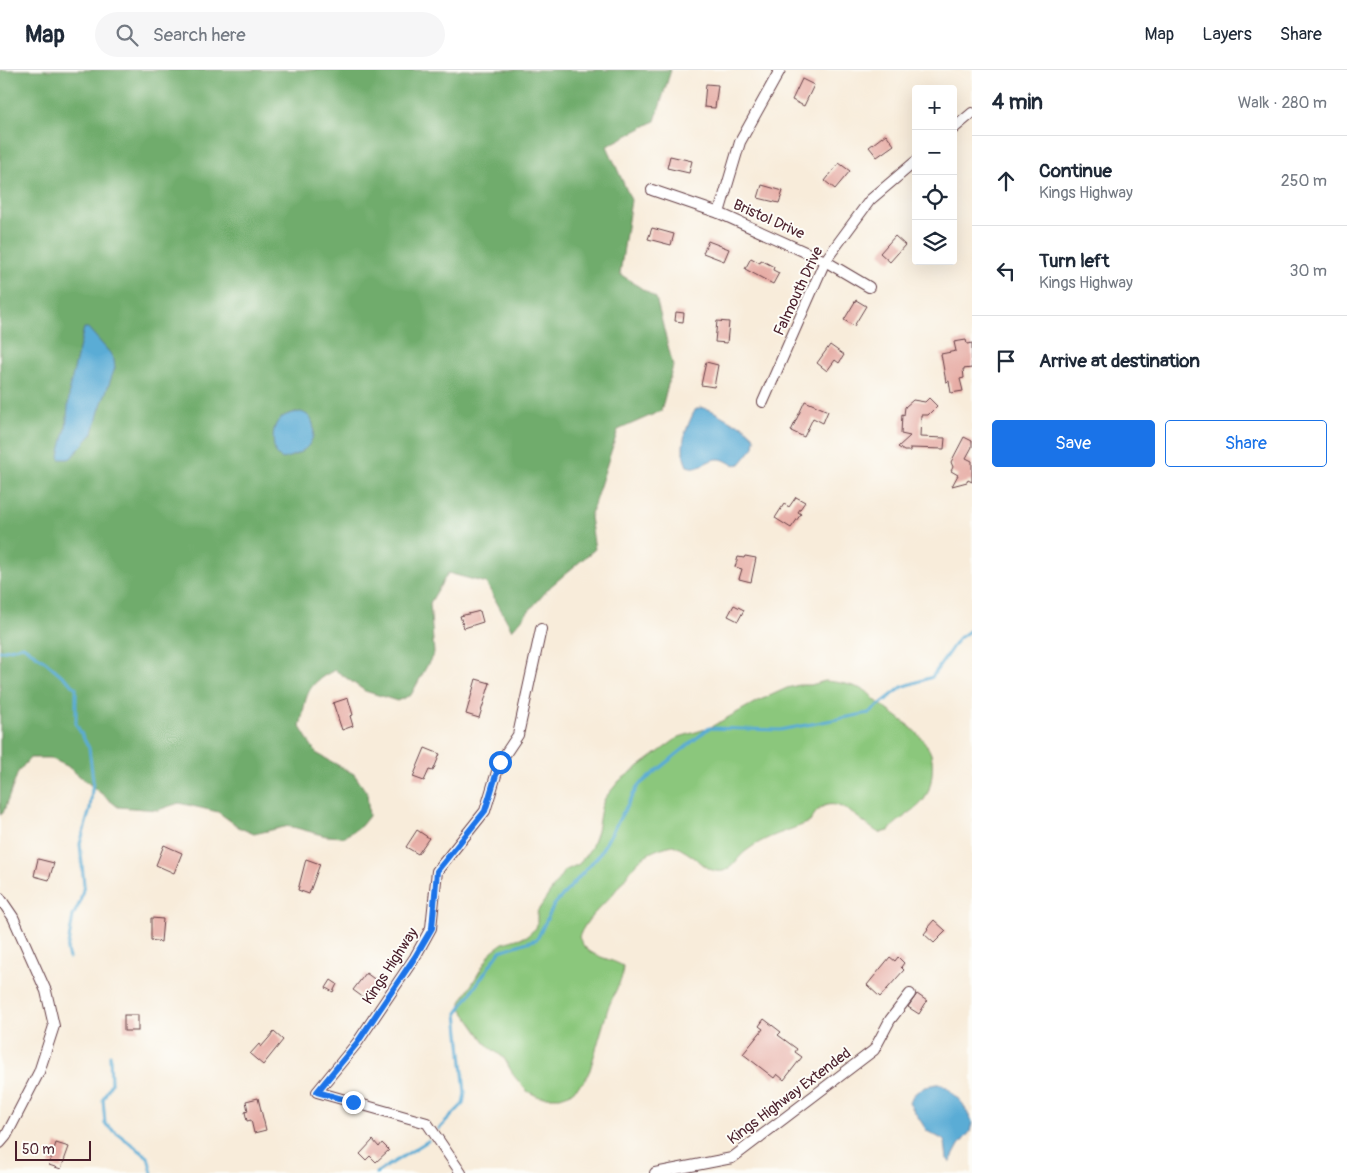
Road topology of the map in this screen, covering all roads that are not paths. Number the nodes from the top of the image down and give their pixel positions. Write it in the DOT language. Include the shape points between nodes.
graph roads {
  1 [pos="780,70"];
  2 [pos="972,113"];
  3 [pos="957,126"];
  4 [pos="912,164"];
  5 [pos="652,190"];
  6 [pos="719,213"];
  7 [pos="825,261"];
  8 [pos="869,287"];
  9 [pos="763,402"];
  10 [pos="541,629"];
  11 [pos="0,898"];
  12 [pos="910,994"];
  13 [pos="0,1143"];
  14 [pos="461,1173"];
  15 [pos="655,1173"];
  1 -- 6 [label="street" via="740,142"];
  2 -- 3 [label="street"];
  4 -- 7 [label="street, Falmouth Drive" via="870,200"];
  5 -- 6 [label="street, Bristol Drive"];
  6 -- 7 [label="street, Bristol Drive"];
  7 -- 8 [label="street, Bristol Drive"];
  7 -- 9 [label="street, Falmouth Drive"];
  10 -- 14 [label="street, Kings Highway" via="518,735 500,762 485,811 437,871 432,928 357,1043 317,1092 427,1123"];
  11 -- 13 [label="street" via="13,917 42,983 54,1026 39,1072"];
  12 -- 15 [label="street, Kings Highway Extended" via="890,1020 874,1050 732,1158"];
}
